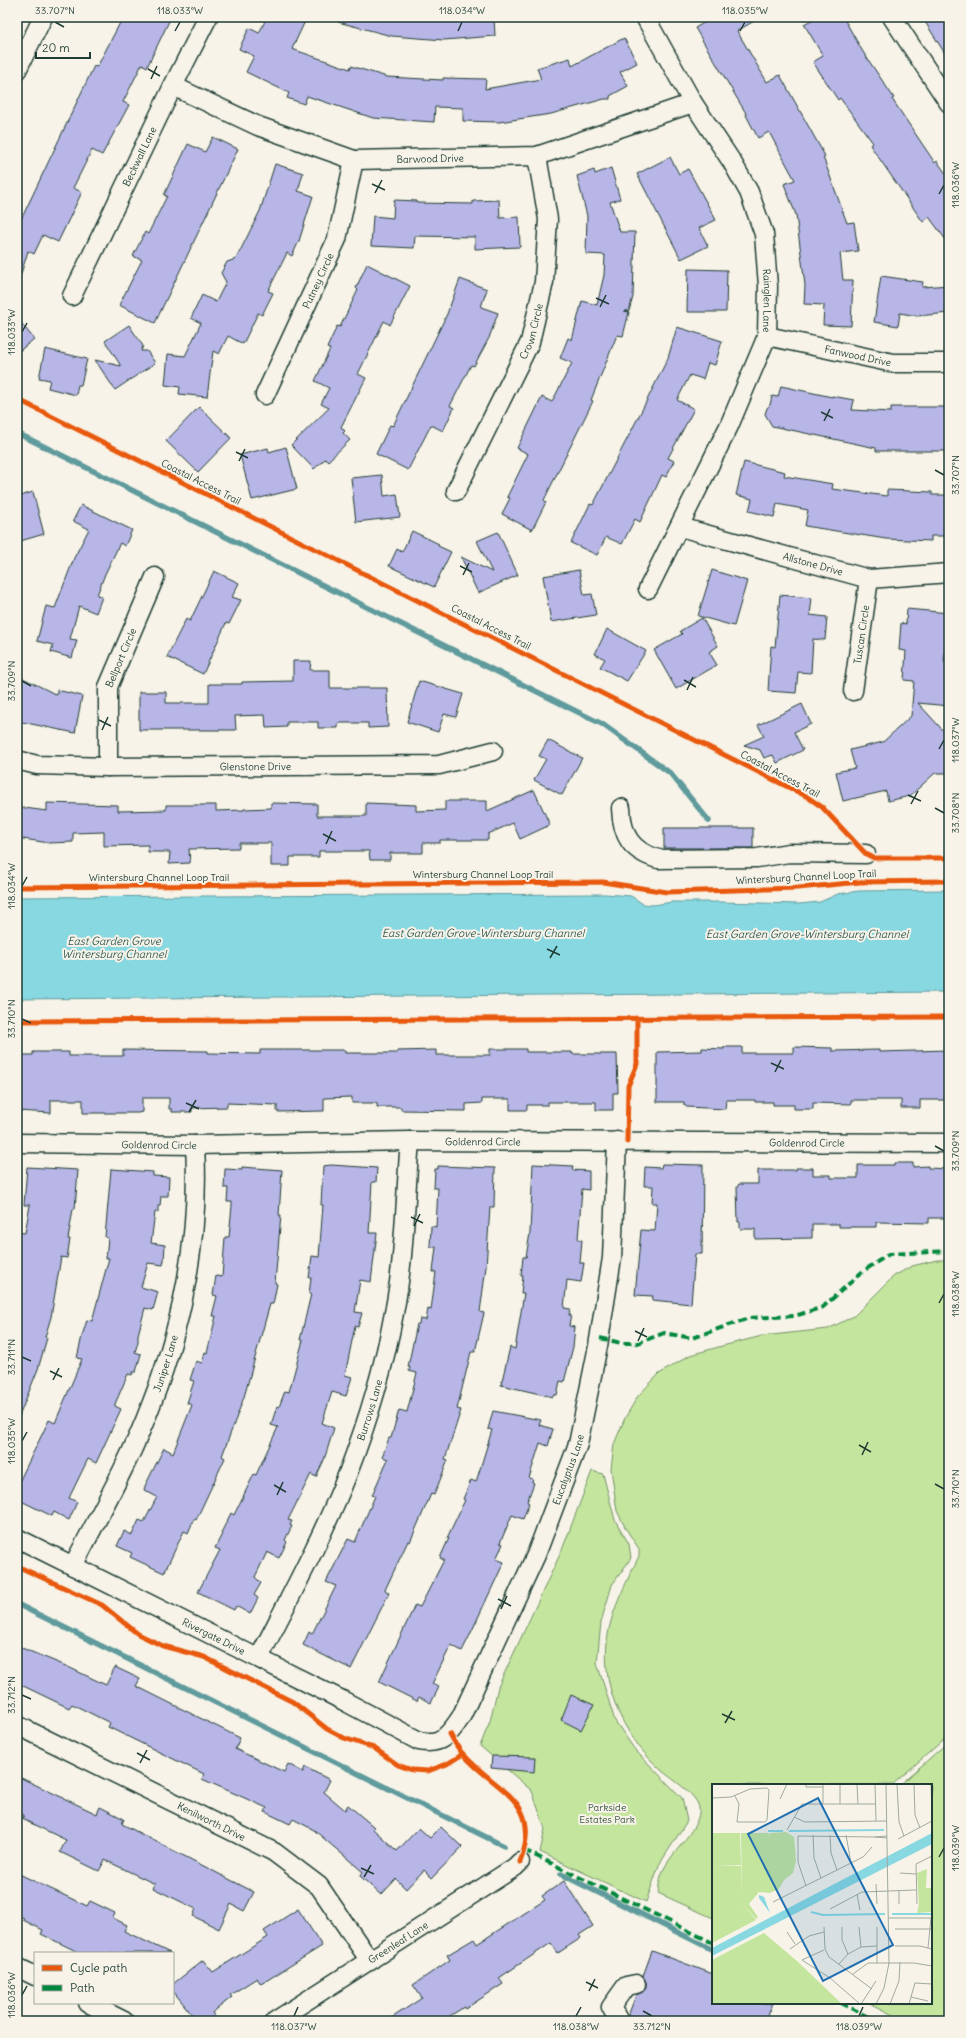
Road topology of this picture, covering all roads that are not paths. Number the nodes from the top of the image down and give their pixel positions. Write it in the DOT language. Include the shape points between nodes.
graph roads {
  1 [pos="43,17"];
  2 [pos="208,17"];
  3 [pos="645,17"];
  4 [pos="892,17"];
  5 [pos="17,70"];
  6 [pos="173,86"];
  7 [pos="693,103"];
  8 [pos="949,103"];
  9 [pos="537,156"];
  10 [pos="354,160"];
  11 [pos="72,296"];
  12 [pos="767,336"];
  13 [pos="949,363"];
  14 [pos="265,395"];
  15 [pos="456,491"];
  16 [pos="680,527"];
  17 [pos="949,573"];
  18 [pos="155,576"];
  19 [pos="869,579"];
  20 [pos="648,589"];
  21 [pos="853,691"];
  22 [pos="493,751"];
  23 [pos="17,760"];
  24 [pos="108,767"];
  25 [pos="621,808"];
  26 [pos="866,854"];
  27 [pos="410,1141"];
  28 [pos="617,1141"];
  29 [pos="17,1143"];
  30 [pos="949,1143"];
  31 [pos="195,1145"];
  32 [pos="17,1538"];
  33 [pos="73,1566"];
  34 [pos="259,1658"];
  35 [pos="17,1725"];
  36 [pos="410,1736"];
  37 [pos="520,1862"];
  38 [pos="370,1961"];
  39 [pos="17,1967"];
  40 [pos="34,1976"];
  41 [pos="636,1984"];
  42 [pos="90,2004"];
  43 [pos="124,2021"];
  44 [pos="275,2021"];
  45 [pos="619,2021"];
  1 -- 5 [label="street"];
  2 -- 6 [label="street, Beckwall Lane"];
  3 -- 7 [label="street, Rainglen Lane"];
  4 -- 8 [label="street"];
  6 -- 10 [label="street, Barwood Drive" via="258,126"];
  6 -- 11 [label="street, Beckwall Lane"];
  7 -- 9 [label="street, Barwood Drive"];
  7 -- 12 [label="street, Rainglen Lane" via="749,192 764,234 768,286"];
  9 -- 10 [label="street, Barwood Drive"];
  9 -- 15 [label="street, Crown Circle" via="548,219 544,282 530,342"];
  10 -- 14 [label="street, Putney Circle" via="337,239"];
  12 -- 13 [label="street, Fanwood Drive" via="893,363"];
  12 -- 16 [label="street, Rainglen Lane" via="729,426"];
  16 -- 19 [label="street, Allstone Drive"];
  16 -- 20 [label="street, Rainglen Lane"];
  17 -- 19 [label="street, Allstone Drive"];
  18 -- 24 [label="street, Bellport Circle" via="108,687"];
  19 -- 21 [label="street, Tuscan Circle"];
  22 -- 24 [label="street, Glenstone Drive" via="439,765"];
  23 -- 24 [label="street, Glenstone Drive" via="37,766"];
  25 -- 26 [label="street" via="626,836 645,855 658,859 757,858 789,853"];
  27 -- 28 [label="street, Goldenrod Circle"];
  27 -- 31 [label="street, Goldenrod Circle"];
  27 -- 34 [label="street, Burrows Lane" via="396,1297 371,1405 342,1486 315,1547"];
  28 -- 30 [label="street, Goldenrod Circle"];
  28 -- 36 [label="street, Eucalyptus Lane" via="612,1258 588,1401 573,1458 536,1555 461,1717 450,1734 440,1740 424,1742"];
  29 -- 31 [label="street, Goldenrod Circle"];
  31 -- 33 [label="street, Juniper Lane" via="197,1178 188,1276 166,1365 128,1457"];
  32 -- 33 [label="street, Rivergate Drive"];
  33 -- 34 [label="street, Rivergate Drive"];
  34 -- 36 [label="street, Rivergate Drive" via="395,1726"];
  35 -- 38 [label="street, Kenilworth Drive" via="274,1852 319,1886"];
  37 -- 38 [label="street, Greenleaf Lane"];
  38 -- 44 [label="street, Greenleaf Lane"];
  39 -- 40 [label="street"];
  41 -- 45 [label="street" via="626,1986 610,2007"];
  42 -- 43 [label="street"];
}
